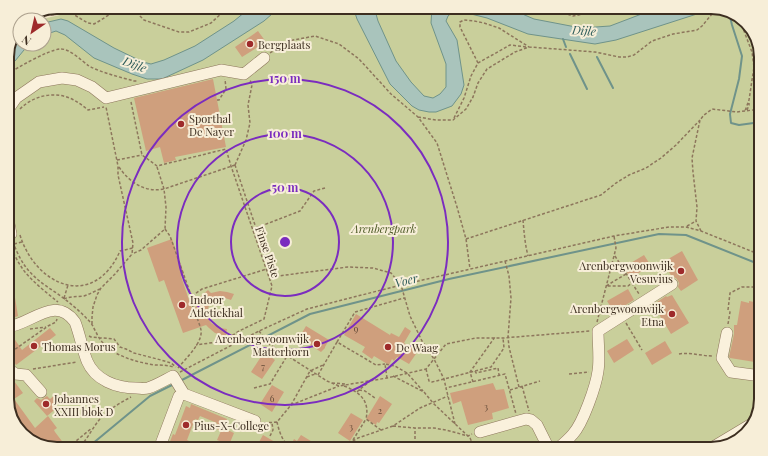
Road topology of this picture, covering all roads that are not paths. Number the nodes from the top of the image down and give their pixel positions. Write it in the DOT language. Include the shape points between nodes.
graph roads {
  1 [pos="264,58"];
  2 [pos="14,108"];
  3 [pos="672,284"];
  4 [pos="14,325"];
  5 [pos="727,333"];
  6 [pos="14,374"];
  7 [pos="754,375"];
  8 [pos="182,391"];
  9 [pos="42,392"];
  10 [pos="255,421"];
  11 [pos="480,432"];
  12 [pos="738,432"];
  13 [pos="725,440"];
  14 [pos="162,442"];
  15 [pos="546,442"];
  16 [pos="564,442"];
  1 -- 2 [label="street" via="244,74 221,70 129,92 106,102 92,87 77,80 62,78 39,82 16,98"];
  3 -- 16 [label="street" via="598,331 598,371 594,389 582,420"];
  4 -- 8 [label="street" via="48,311 66,313 75,322 87,361 97,375 111,383 129,388 147,388 177,372"];
  5 -- 7 [label="street" via="722,358 731,372"];
  6 -- 9 [label="street" via="26,375"];
  8 -- 10 [label="street"];
  8 -- 14 [label="street"];
  11 -- 15 [label="street" via="526,419 537,425"];
  12 -- 13 [label="street"];
}
